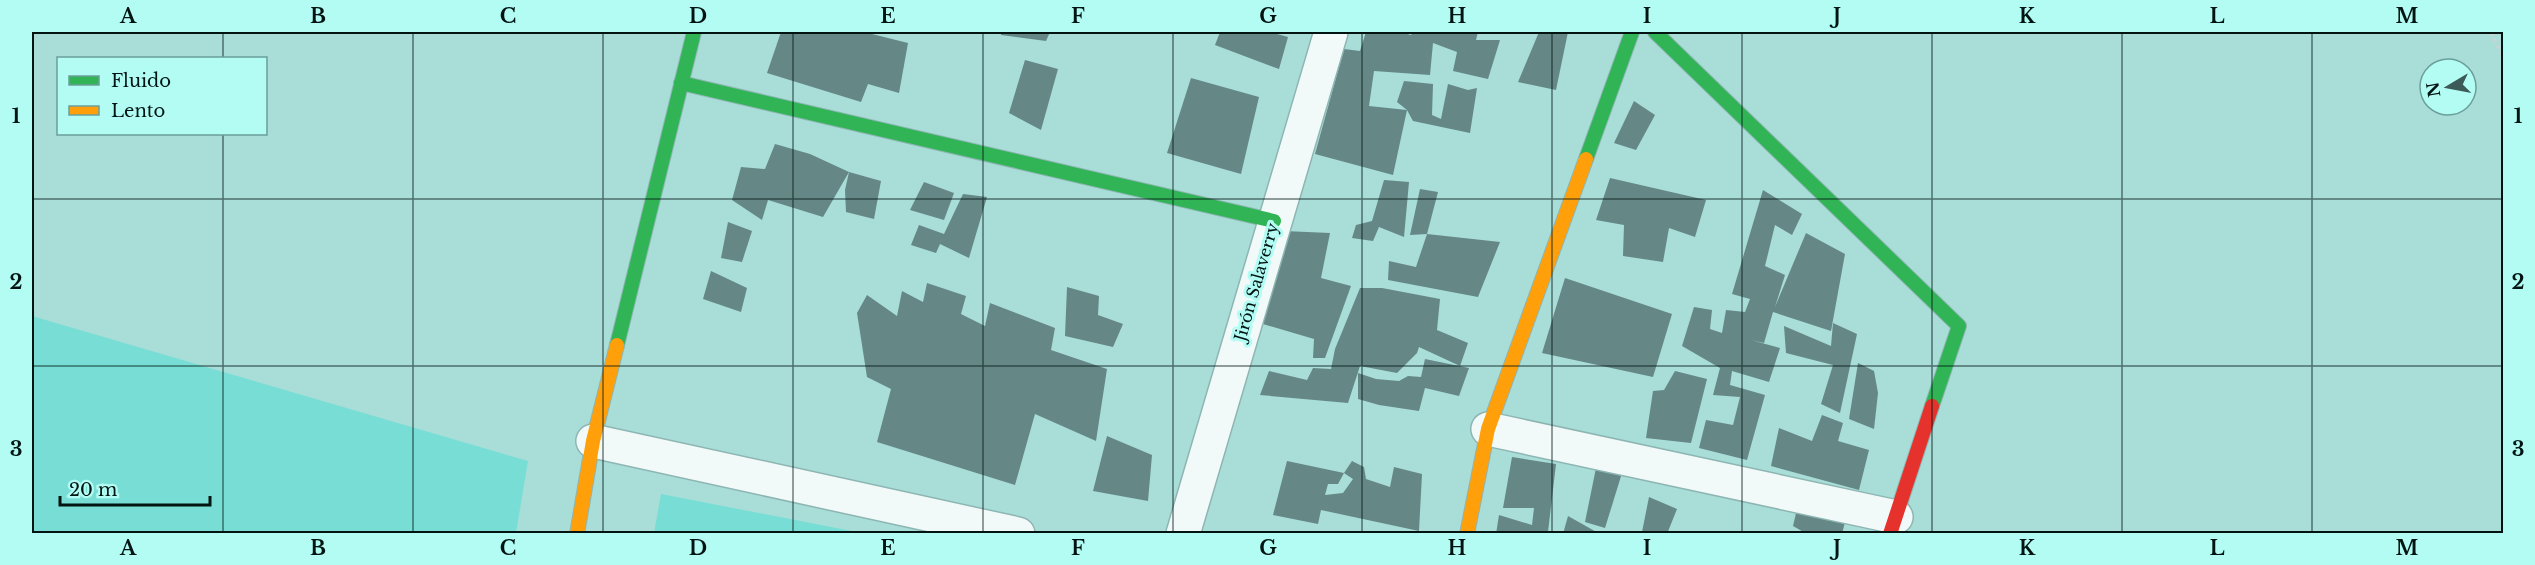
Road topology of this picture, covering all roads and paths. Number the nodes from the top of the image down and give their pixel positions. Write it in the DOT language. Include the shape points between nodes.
graph roads {
  1 [pos="694,32"];
  2 [pos="1330,32"];
  3 [pos="1632,32"];
  4 [pos="1655,32"];
  5 [pos="2490,32"];
  6 [pos="2504,57"];
  7 [pos="681,83"];
  8 [pos="1274,221"];
  9 [pos="1488,429"];
  10 [pos="593,441"];
  11 [pos="1893,525"];
  12 [pos="577,534"];
  13 [pos="1018,534"];
  14 [pos="1183,534"];
  15 [pos="1467,534"];
  1 -- 7 [label="street"];
  2 -- 8 [label="street, Jirón Salaverry"];
  3 -- 9 [label="street"];
  4 -- 11 [label="street" via="1959,326"];
  5 -- 6 [label="path"];
  7 -- 8 [label="street"];
  7 -- 10 [label="street"];
  8 -- 14 [label="street, Jirón Salaverry"];
  9 -- 11 [label="street"];
  9 -- 15 [label="street"];
  10 -- 12 [label="street"];
  10 -- 13 [label="street"];
}
